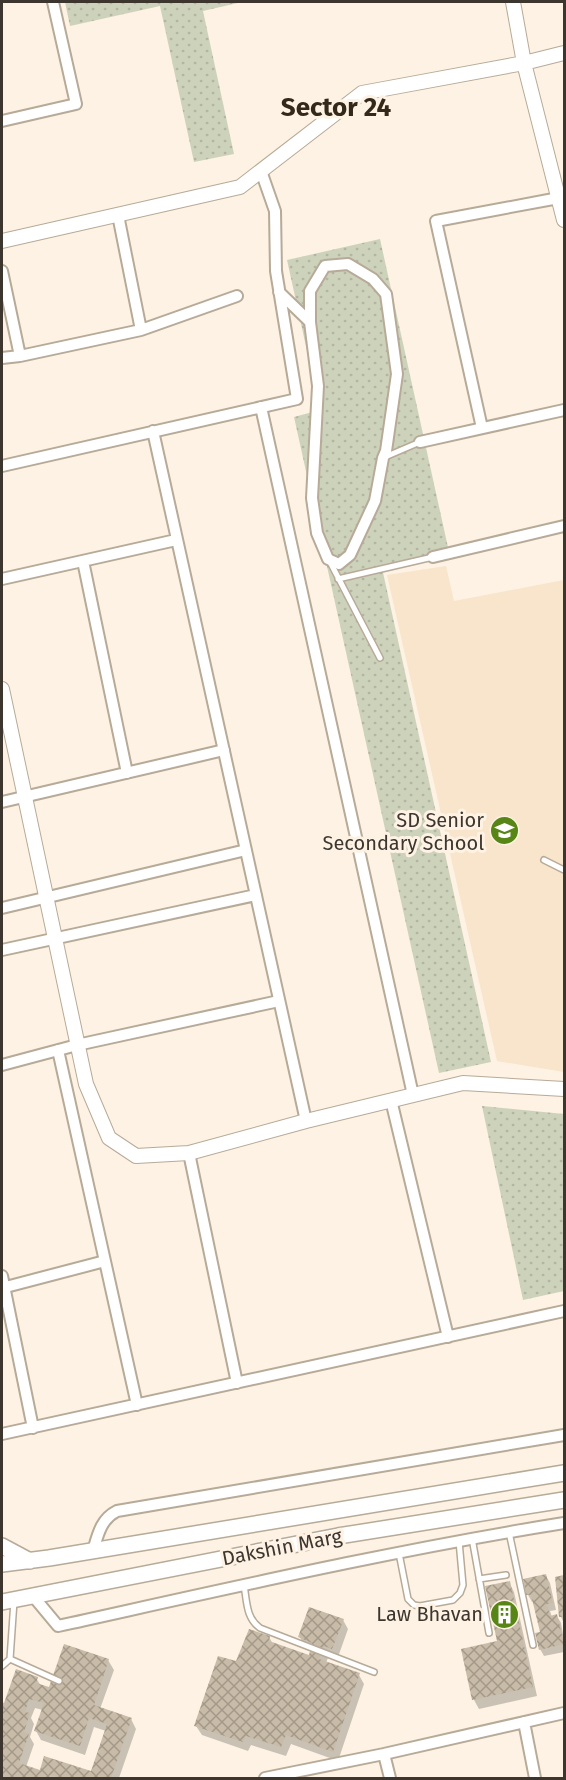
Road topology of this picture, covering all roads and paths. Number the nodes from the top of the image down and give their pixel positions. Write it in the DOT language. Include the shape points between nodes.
graph roads {
  1 [pos="53,2"];
  2 [pos="513,2"];
  3 [pos="564,53"];
  4 [pos="524,63"];
  5 [pos="2,121"];
  6 [pos="261,171"];
  7 [pos="562,198"];
  8 [pos="118,215"];
  9 [pos="564,220"];
  10 [pos="2,241"];
  11 [pos="2,271"];
  12 [pos="279,292"];
  13 [pos="237,296"];
  14 [pos="310,322"];
  15 [pos="141,330"];
  16 [pos="20,356"];
  17 [pos="2,358"];
  18 [pos="261,407"];
  19 [pos="564,410"];
  20 [pos="482,428"];
  21 [pos="153,432"];
  22 [pos="420,442"];
  23 [pos="383,458"];
  24 [pos="2,466"];
  25 [pos="564,526"];
  26 [pos="176,540"];
  27 [pos="434,557"];
  28 [pos="328,559"];
  29 [pos="83,561"];
  30 [pos="2,579"];
  31 [pos="339,579"];
  32 [pos="380,658"];
  33 [pos="2,689"];
  34 [pos="224,750"];
  35 [pos="127,773"];
  36 [pos="24,796"];
  37 [pos="2,801"];
  38 [pos="246,850"];
  39 [pos="544,860"];
  40 [pos="564,870"];
  41 [pos="256,895"];
  42 [pos="46,898"];
  43 [pos="2,908"];
  44 [pos="54,939"];
  45 [pos="2,950"];
  46 [pos="279,1001"];
  47 [pos="77,1045"];
  48 [pos="58,1050"];
  49 [pos="2,1065"];
  50 [pos="564,1089"];
  51 [pos="413,1095"];
  52 [pos="392,1100"];
  53 [pos="306,1121"];
  54 [pos="189,1153"];
  55 [pos="105,1261"];
  56 [pos="2,1284"];
  57 [pos="564,1311"];
  58 [pos="448,1337"];
  59 [pos="237,1383"];
  60 [pos="137,1405"];
  61 [pos="33,1428"];
  62 [pos="2,1434"];
  63 [pos="564,1435"];
  64 [pos="564,1473"];
  65 [pos="564,1500"];
  66 [pos="564,1522"];
  67 [pos="509,1532"];
  68 [pos="472,1538"];
  69 [pos="459,1541"];
  70 [pos="2,1546"];
  71 [pos="93,1551"];
  72 [pos="399,1553"];
  73 [pos="30,1561"];
  74 [pos="2,1564"];
  75 [pos="506,1575"];
  76 [pos="479,1580"];
  77 [pos="244,1585"];
  78 [pos="33,1596"];
  79 [pos="8,1601"];
  80 [pos="489,1633"];
  81 [pos="533,1645"];
  82 [pos="10,1659"];
  83 [pos="2,1666"];
  84 [pos="374,1672"];
  85 [pos="58,1681"];
  86 [pos="564,1713"];
  87 [pos="524,1722"];
  88 [pos="384,1754"];
  89 [pos="266,1778"];
  90 [pos="390,1779"];
  91 [pos="536,1779"];
  1 -- 5 [label="street" via="76,104"];
  2 -- 4 [label="street"];
  3 -- 4 [label="street"];
  4 -- 6 [label="street" via="362,93"];
  4 -- 7 [label="street"];
  6 -- 8 [label="street" via="240,187"];
  6 -- 12 [label="street" via="276,211"];
  7 -- 9 [label="street"];
  7 -- 20 [label="street" via="436,221"];
  8 -- 10 [label="street"];
  8 -- 15 [label="street"];
  11 -- 16 [label="street"];
  12 -- 14 [label="street"];
  12 -- 18 [label="street" via="297,399"];
  13 -- 15 [label="street"];
  14 -- 23 [label="street" via="310,291 325,266 348,264 373,279 386,294 397,374"];
  14 -- 28 [label="street" via="318,387 312,498 317,533"];
  15 -- 16 [label="street"];
  16 -- 17 [label="street"];
  18 -- 21 [label="street"];
  18 -- 51 [label="street"];
  19 -- 20 [label="street"];
  20 -- 22 [label="street"];
  21 -- 24 [label="street"];
  21 -- 26 [label="street"];
  22 -- 23 [label="lane"];
  23 -- 28 [label="street" via="375,501 350,555 339,564"];
  25 -- 27 [label="street"];
  26 -- 29 [label="street"];
  26 -- 34 [label="street"];
  27 -- 31 [label="lane"];
  28 -- 31 [label="lane"];
  29 -- 30 [label="street"];
  29 -- 35 [label="street"];
  31 -- 32 [label="lane"];
  33 -- 36 [label="street"];
  34 -- 35 [label="street"];
  34 -- 38 [label="street"];
  35 -- 36 [label="street"];
  36 -- 37 [label="street"];
  36 -- 42 [label="street"];
  38 -- 41 [label="street"];
  38 -- 42 [label="street"];
  39 -- 40 [label="lane"];
  41 -- 44 [label="street"];
  41 -- 46 [label="street"];
  42 -- 43 [label="street"];
  42 -- 44 [label="street"];
  44 -- 45 [label="street"];
  44 -- 47 [label="street"];
  46 -- 47 [label="street"];
  46 -- 53 [label="street"];
  47 -- 48 [label="street"];
  47 -- 54 [label="street" via="86,1084 109,1138 136,1156"];
  48 -- 49 [label="street"];
  48 -- 55 [label="street"];
  50 -- 51 [label="street" via="463,1083"];
  51 -- 52 [label="street"];
  52 -- 53 [label="street"];
  52 -- 58 [label="street"];
  53 -- 54 [label="street"];
  54 -- 59 [label="street"];
  55 -- 56 [label="street"];
  55 -- 60 [label="street"];
  56 -- 61 [label="street"];
  57 -- 58 [label="street"];
  58 -- 59 [label="street"];
  59 -- 60 [label="street"];
  60 -- 61 [label="street"];
  61 -- 62 [label="street"];
  63 -- 71 [label="street" via="117,1511 104,1522"];
  64 -- 71 [label="main road, Dakshin Marg"];
  65 -- 78 [label="main road, Dakshin Marg" via="338,1536"];
  66 -- 67 [label="street"];
  67 -- 68 [label="street"];
  67 -- 81 [label="lane"];
  68 -- 69 [label="street"];
  68 -- 76 [label="lane"];
  69 -- 72 [label="street"];
  69 -- 72 [label="lane" via="464,1585 460,1593 453,1599 420,1606 408,1599"];
  70 -- 73 [label="main road"];
  71 -- 73 [label="main road, Dakshin Marg"];
  72 -- 77 [label="street"];
  73 -- 74 [label="main road, Dakshin Marg"];
  75 -- 76 [label="lane"];
  76 -- 80 [label="lane"];
  77 -- 78 [label="street" via="58,1626"];
  77 -- 84 [label="lane" via="249,1616 260,1629"];
  78 -- 79 [label="main road, Dakshin Marg"];
  79 -- 82 [label="lane"];
  82 -- 83 [label="lane"];
  82 -- 85 [label="lane"];
  86 -- 87 [label="street"];
  87 -- 88 [label="street"];
  87 -- 91 [label="street"];
  88 -- 89 [label="street"];
  88 -- 90 [label="street"];
}
